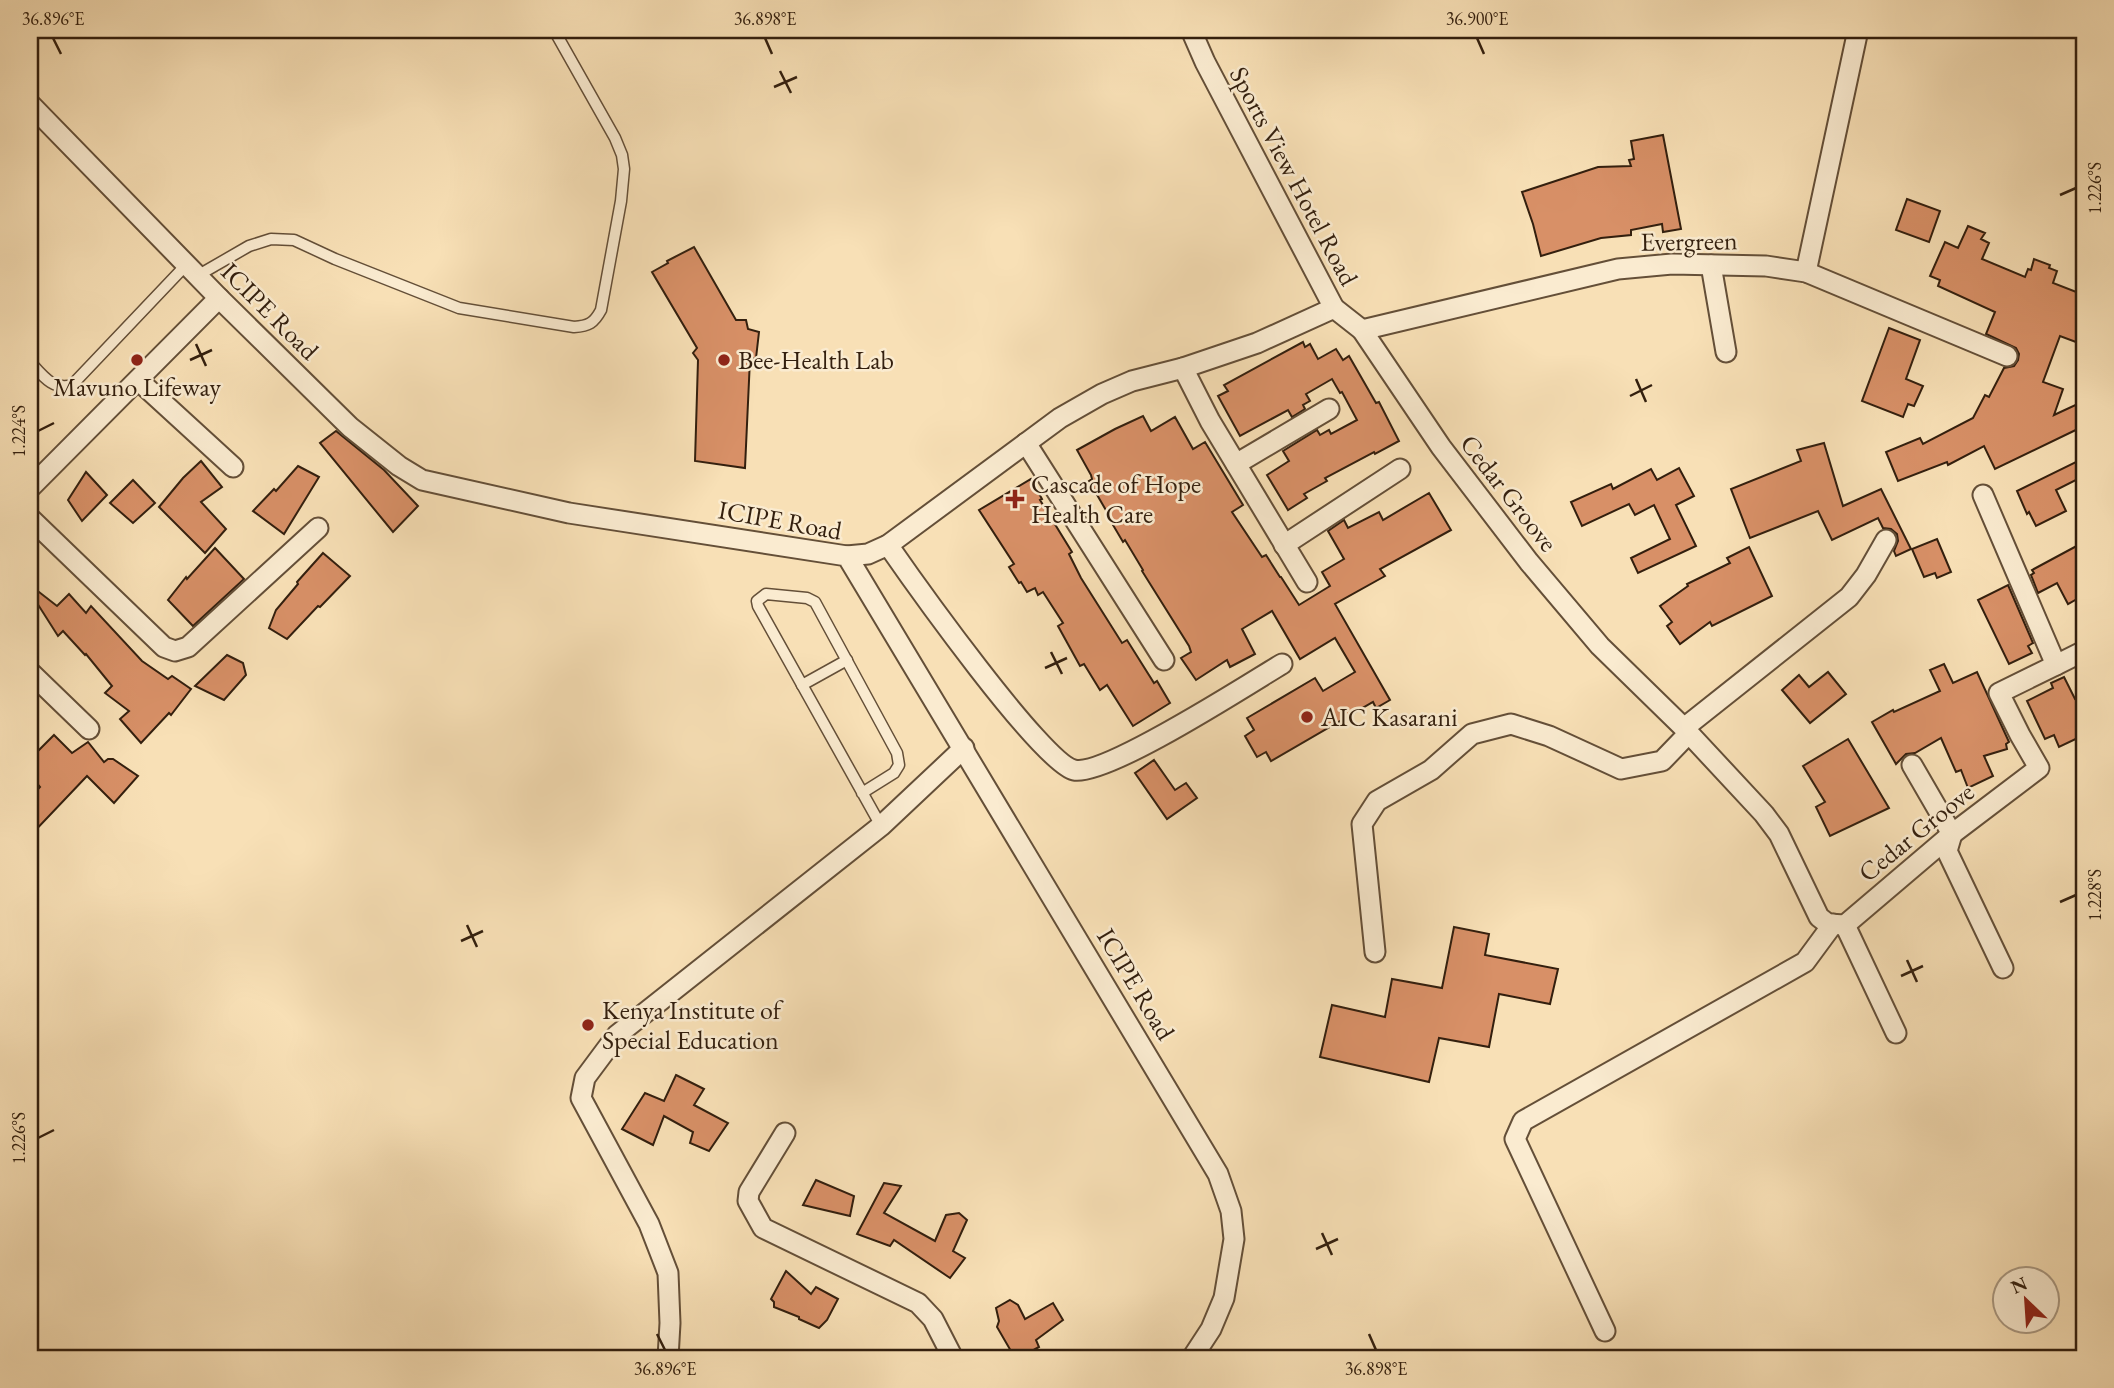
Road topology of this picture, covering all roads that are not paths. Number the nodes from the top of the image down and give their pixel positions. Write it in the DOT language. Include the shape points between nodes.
graph roads {
  1 [pos="554,30"];
  2 [pos="1191,30"];
  3 [pos="1858,30"];
  4 [pos="30,104"];
  5 [pos="1711,265"];
  6 [pos="191,270"];
  7 [pos="1806,272"];
  8 [pos="219,299"];
  9 [pos="1334,307"];
  10 [pos="1362,330"];
  11 [pos="1726,352"];
  12 [pos="2007,356"];
  13 [pos="30,362"];
  14 [pos="1183,368"];
  15 [pos="138,380"];
  16 [pos="1329,409"];
  17 [pos="1026,443"];
  18 [pos="1236,464"];
  19 [pos="233,467"];
  20 [pos="1401,469"];
  21 [pos="30,488"];
  22 [pos="1983,495"];
  23 [pos="30,518"];
  24 [pos="318,528"];
  25 [pos="1886,540"];
  26 [pos="888,545"];
  27 [pos="1284,545"];
  28 [pos="847,556"];
  29 [pos="1307,582"];
  30 [pos="2084,651"];
  31 [pos="847,660"];
  32 [pos="1164,660"];
  33 [pos="1282,664"];
  34 [pos="2056,665"];
  35 [pos="30,672"];
  36 [pos="802,685"];
  37 [pos="89,729"];
  38 [pos="1687,730"];
  39 [pos="964,748"];
  40 [pos="1912,765"];
  41 [pos="862,793"];
  42 [pos="881,826"];
  43 [pos="1952,834"];
  44 [pos="1839,925"];
  45 [pos="1374,952"];
  46 [pos="2003,968"];
  47 [pos="1896,1033"];
  48 [pos="785,1133"];
  49 [pos="1605,1331"];
  50 [pos="946,1356"];
  51 [pos="668,1358"];
  52 [pos="1192,1358"];
  1 -- 6 [label="lane" via="615,138 624,169 601,310 595,321 574,327 459,309 294,240 271,239"];
  2 -- 9 [label="street, Sports View Hotel Road"];
  3 -- 7 [label="street"];
  4 -- 6 [label="street, ICIPE Road"];
  5 -- 7 [label="street, Evergreen"];
  5 -- 10 [label="street, Evergreen" via="1618,269"];
  5 -- 11 [label="street"];
  6 -- 8 [label="street, ICIPE Road"];
  6 -- 13 [label="lane" via="72,385 53,385"];
  7 -- 12 [label="street, Evergreen"];
  8 -- 15 [label="street"];
  8 -- 28 [label="street, ICIPE Road" via="350,427 422,480 569,513"];
  9 -- 10 [label="street, Cedar Groove"];
  9 -- 14 [label="street" via="1257,343"];
  10 -- 38 [label="street, Cedar Groove" via="1441,447 1529,562 1600,646"];
  14 -- 17 [label="street" via="1102,394"];
  14 -- 18 [label="street"];
  15 -- 19 [label="street"];
  15 -- 21 [label="street"];
  16 -- 18 [label="street"];
  17 -- 26 [label="street"];
  17 -- 32 [label="street"];
  18 -- 27 [label="street"];
  20 -- 27 [label="street"];
  22 -- 34 [label="street"];
  23 -- 24 [label="street" via="164,647 174,651 188,647"];
  25 -- 38 [label="street" via="1849,597"];
  26 -- 28 [label="street" via="868,554"];
  26 -- 33 [label="street" via="1034,737 1075,770 1108,764 1132,752"];
  27 -- 29 [label="street"];
  28 -- 39 [label="street, ICIPE Road"];
  30 -- 34 [label="street"];
  31 -- 36 [label="lane"];
  31 -- 36 [label="lane" via="812,599 760,597 758,606"];
  31 -- 41 [label="lane" via="897,753 899,765"];
  34 -- 43 [label="street, Cedar Groove" via="1999,693 2039,768"];
  35 -- 37 [label="street"];
  36 -- 41 [label="lane"];
  38 -- 44 [label="street, Cedar Groove" via="1779,834 1819,918"];
  38 -- 45 [label="street" via="1662,761 1621,769 1511,724 1472,734 1431,770 1377,801 1362,824"];
  39 -- 42 [label="street"];
  39 -- 52 [label="street, ICIPE Road" via="1218,1174 1231,1211 1234,1239 1224,1298"];
  40 -- 43 [label="street"];
  41 -- 42 [label="lane"];
  42 -- 51 [label="street" via="617,1035 585,1078 581,1098 649,1224 668,1273"];
  43 -- 44 [label="street, Cedar Groove"];
  43 -- 46 [label="street" via="1947,851"];
  44 -- 47 [label="street"];
  44 -- 49 [label="street" via="1805,962 1523,1121 1517,1131 1515,1139"];
  48 -- 50 [label="street" via="749,1192 748,1201 763,1228 918,1303 933,1319"];
}
